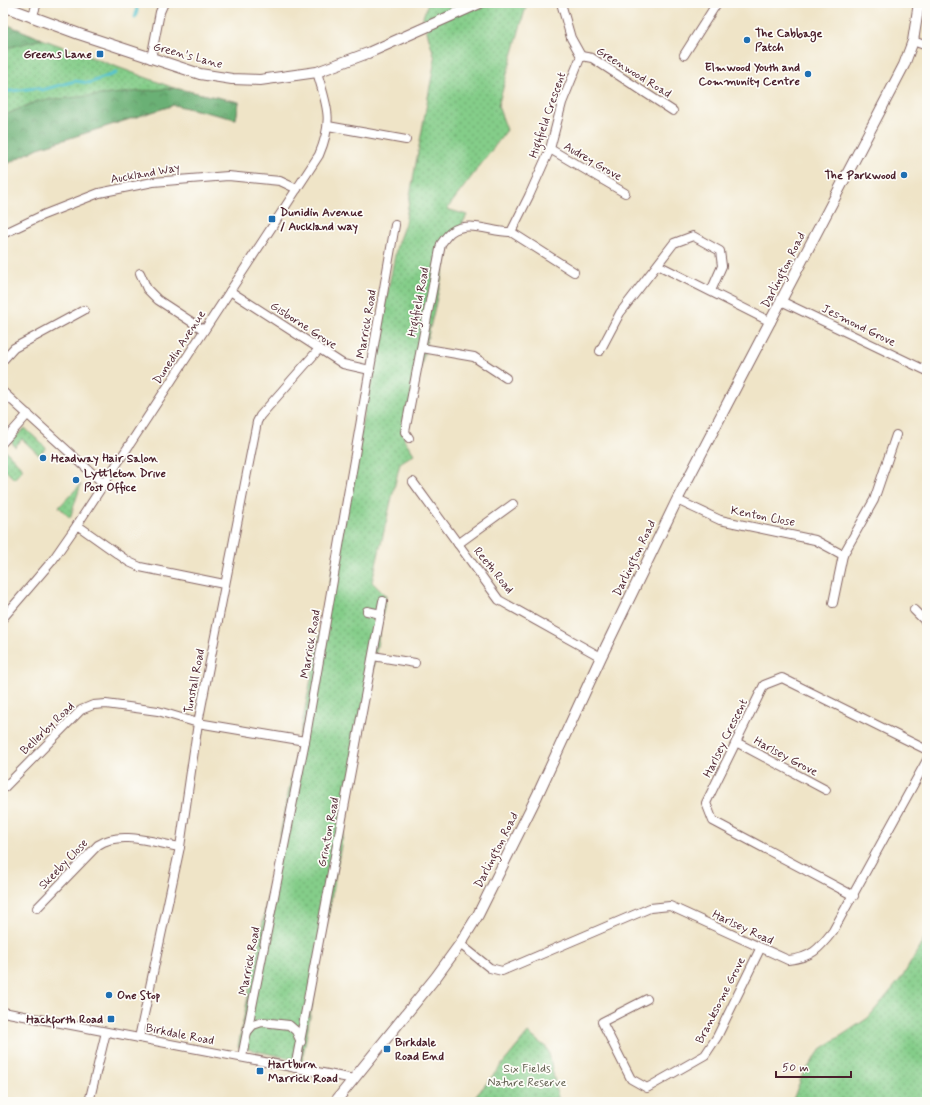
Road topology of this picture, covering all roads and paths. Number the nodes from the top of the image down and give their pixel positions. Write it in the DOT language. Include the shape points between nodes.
graph roads {
  1 [pos="37,3"];
  2 [pos="164,3"];
  3 [pos="480,3"];
  4 [pos="561,3"];
  5 [pos="717,3"];
  6 [pos="919,3"];
  7 [pos="3,6"];
  8 [pos="32,18"];
  9 [pos="913,41"];
  10 [pos="927,46"];
  11 [pos="684,55"];
  12 [pos="581,56"];
  13 [pos="151,59"];
  14 [pos="318,72"];
  15 [pos="673,111"];
  16 [pos="328,126"];
  17 [pos="406,140"];
  18 [pos="550,150"];
  19 [pos="297,189"];
  20 [pos="625,193"];
  21 [pos="397,230"];
  22 [pos="511,232"];
  23 [pos="3,234"];
  24 [pos="658,265"];
  25 [pos="574,272"];
  26 [pos="140,273"];
  27 [pos="230,291"];
  28 [pos="711,291"];
  29 [pos="781,301"];
  30 [pos="84,310"];
  31 [pos="771,322"];
  32 [pos="204,330"];
  33 [pos="422,348"];
  34 [pos="319,350"];
  35 [pos="600,351"];
  36 [pos="3,360"];
  37 [pos="370,370"];
  38 [pos="927,372"];
  39 [pos="506,378"];
  40 [pos="3,392"];
  41 [pos="28,414"];
  42 [pos="896,435"];
  43 [pos="409,438"];
  44 [pos="3,442"];
  45 [pos="413,482"];
  46 [pos="104,484"];
  47 [pos="677,500"];
  48 [pos="513,504"];
  49 [pos="77,525"];
  50 [pos="458,544"];
  51 [pos="843,555"];
  52 [pos="224,584"];
  53 [pos="383,601"];
  54 [pos="833,603"];
  55 [pos="914,610"];
  56 [pos="367,611"];
  57 [pos="381,614"];
  58 [pos="3,618"];
  59 [pos="927,623"];
  60 [pos="373,656"];
  61 [pos="601,657"];
  62 [pos="416,664"];
  63 [pos="198,724"];
  64 [pos="305,741"];
  65 [pos="736,742"];
  66 [pos="927,750"];
  67 [pos="927,760"];
  68 [pos="3,789"];
  69 [pos="826,790"];
  70 [pos="180,847"];
  71 [pos="854,896"];
  72 [pos="37,908"];
  73 [pos="460,944"];
  74 [pos="760,949"];
  75 [pos="647,999"];
  76 [pos="3,1012"];
  77 [pos="106,1032"];
  78 [pos="246,1032"];
  79 [pos="139,1038"];
  80 [pos="301,1042"];
  81 [pos="242,1057"];
  82 [pos="296,1068"];
  83 [pos="354,1079"];
  84 [pos="89,1102"];
  85 [pos="335,1102"];
  1 -- 8 [label="street"];
  2 -- 13 [label="street"];
  3 -- 14 [label="street, Green's Lane" via="368,53"];
  4 -- 12 [label="street" via="571,38"];
  5 -- 11 [label="street"];
  6 -- 9 [label="street, Darlington Road"];
  7 -- 8 [label="street, Green's Lane"];
  8 -- 13 [label="street, Green's Lane"];
  9 -- 10 [label="street"];
  9 -- 29 [label="street, Darlington Road" via="895,84"];
  12 -- 15 [label="street, Greenwood Road" via="592,58"];
  12 -- 18 [label="street, Highfield Crescent" via="562,103"];
  13 -- 14 [label="street, Green's Lane" via="200,74 232,79 260,80"];
  14 -- 16 [label="street, Dunedin Avenue" via="327,103"];
  16 -- 17 [label="street"];
  16 -- 19 [label="street, Dunedin Avenue" via="319,155"];
  18 -- 20 [label="street, Audrey Grove"];
  18 -- 22 [label="street, Highfield Crescent"];
  19 -- 23 [label="street, Auckland Way" via="280,181 228,176 153,182 99,193"];
  19 -- 27 [label="street, Dunedin Avenue"];
  21 -- 37 [label="street, Marrick Road"];
  22 -- 25 [label="street"];
  22 -- 33 [label="street, Highfield Road" via="502,233 469,226 452,231 441,244"];
  24 -- 28 [label="street"];
  24 -- 28 [label="street" via="674,243 693,236 720,251 722,266"];
  24 -- 35 [label="street" via="620,313"];
  26 -- 32 [label="street" via="147,289 158,300"];
  27 -- 32 [label="street, Dunedin Avenue"];
  27 -- 34 [label="street, Gisborne Grove"];
  28 -- 31 [label="street"];
  29 -- 31 [label="street, Darlington Road"];
  29 -- 38 [label="street, Jesmond Grove"];
  30 -- 36 [label="street" via="14,348"];
  31 -- 47 [label="street, Darlington Road"];
  32 -- 46 [label="street, Dunedin Avenue"];
  33 -- 39 [label="street" via="474,357"];
  33 -- 43 [label="street, Highfield Road" via="405,432"];
  34 -- 37 [label="street, Gisborne Grove" via="343,364"];
  34 -- 52 [label="street, Tunstall Road" via="257,422"];
  37 -- 64 [label="street, Marrick Road"];
  40 -- 41 [label="street"];
  41 -- 44 [label="street"];
  41 -- 46 [label="street"];
  42 -- 51 [label="street" via="874,500"];
  45 -- 50 [label="street, Reeth Road"];
  46 -- 49 [label="street, Dunedin Avenue"];
  47 -- 51 [label="street, Kenton Close" via="720,520 815,540"];
  47 -- 61 [label="street, Darlington Road"];
  48 -- 50 [label="street"];
  49 -- 52 [label="street" via="140,567"];
  49 -- 58 [label="street, Dunedin Avenue" via="52,561"];
  50 -- 61 [label="street, Reeth Road" via="499,600"];
  51 -- 54 [label="street"];
  52 -- 63 [label="street, Tunstall Road"];
  53 -- 57 [label="street, Grinton Road"];
  55 -- 59 [label="street"];
  56 -- 57 [label="street"];
  57 -- 60 [label="street, Grinton Road"];
  60 -- 62 [label="street"];
  60 -- 80 [label="street, Grinton Road"];
  61 -- 73 [label="street, Darlington Road" via="537,796 478,914"];
  63 -- 64 [label="street, Bellerby Road"];
  63 -- 68 [label="street, Bellerby Road" via="158,711 106,704 93,705 81,710"];
  63 -- 70 [label="street, Tunstall Road"];
  64 -- 78 [label="street, Marrick Road"];
  65 -- 66 [label="street, Harlsey Crescent" via="764,686 782,678"];
  65 -- 69 [label="street, Harlsey Grove"];
  65 -- 71 [label="street, Harlsey Crescent" via="706,803 713,821"];
  67 -- 71 [label="street, Harlsey Road"];
  70 -- 72 [label="street, Skeeby Close" via="120,837 107,839 98,845"];
  70 -- 79 [label="street, Tunstall Road"];
  71 -- 74 [label="street, Harlsey Road" via="821,947 803,958 788,960"];
  73 -- 74 [label="street, Harlsey Road" via="490,968 502,971 650,908 670,906"];
  73 -- 83 [label="street, Darlington Road"];
  74 -- 75 [label="street, Branksome Grove" via="717,1037 705,1055 648,1088 631,1079 602,1022"];
  76 -- 77 [label="street, Birkdale Road"];
  77 -- 79 [label="street, Birkdale Road"];
  77 -- 84 [label="street"];
  78 -- 80 [label="street" via="253,1025 262,1022 289,1025 296,1031"];
  78 -- 81 [label="street, Marrick Road"];
  79 -- 81 [label="street, Birkdale Road"];
  80 -- 82 [label="street, Grinton Road"];
  81 -- 82 [label="street, Birkdale Road"];
  82 -- 83 [label="street, Birkdale Road"];
  83 -- 85 [label="street, Darlington Road"];
}
